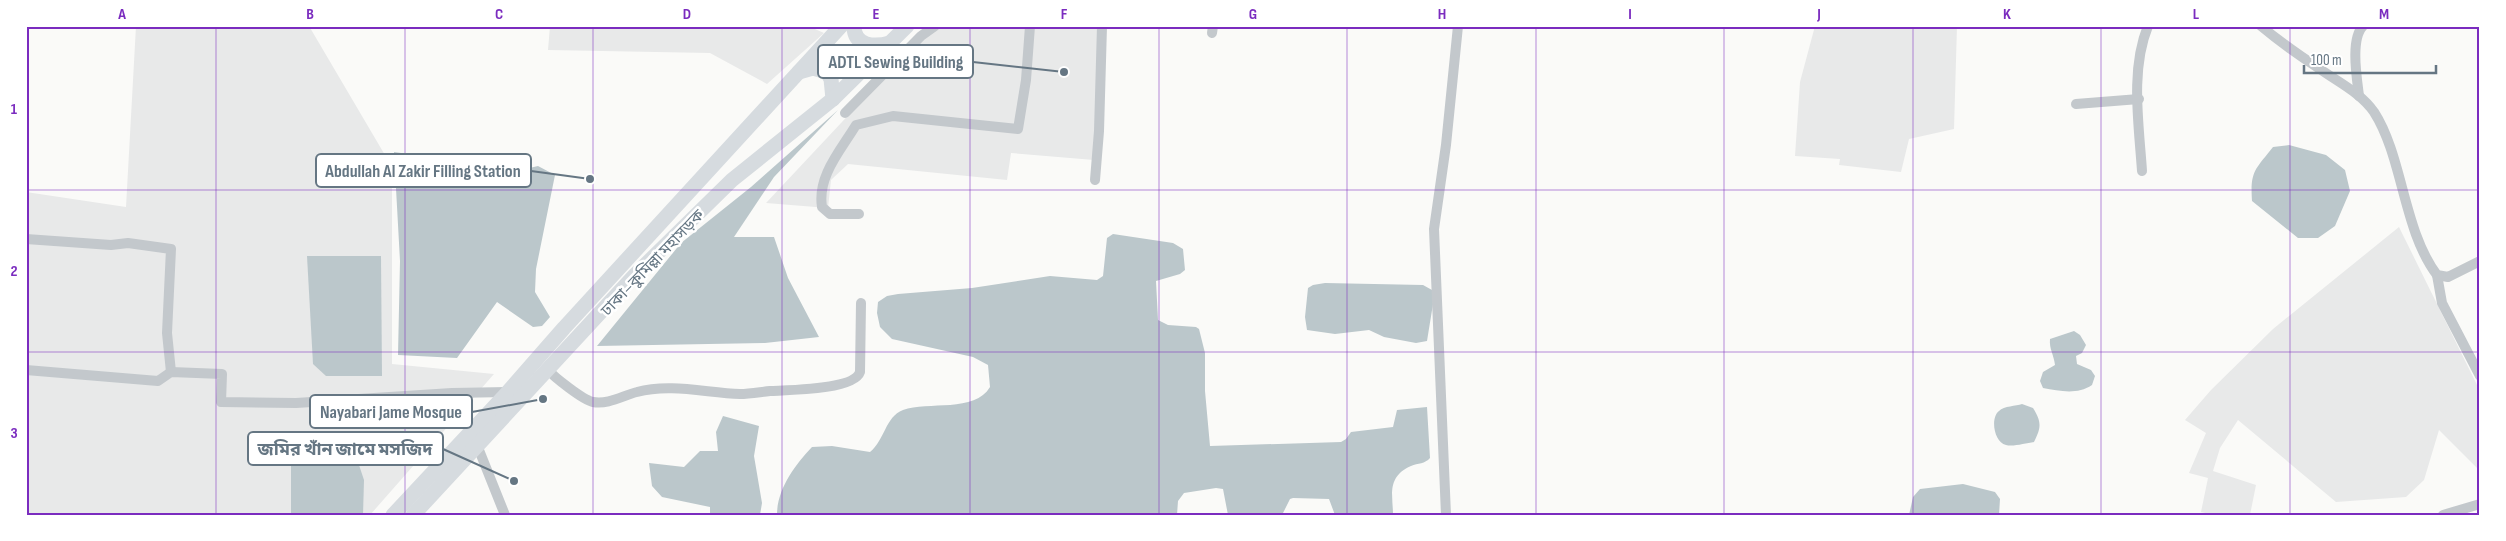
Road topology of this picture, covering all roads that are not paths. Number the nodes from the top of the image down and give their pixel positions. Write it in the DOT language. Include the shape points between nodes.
graph roads {
  1 [pos="841,26"];
  2 [pos="854,26"];
  3 [pos="907,26"];
  4 [pos="935,26"];
  5 [pos="1030,26"];
  6 [pos="1102,26"];
  7 [pos="1458,26"];
  8 [pos="2148,26"];
  9 [pos="2262,26"];
  10 [pos="2363,26"];
  11 [pos="890,43"];
  12 [pos="799,72"];
  13 [pos="2359,96"];
  14 [pos="833,99"];
  15 [pos="2139,99"];
  16 [pos="2076,104"];
  17 [pos="845,113"];
  18 [pos="2142,171"];
  19 [pos="1095,180"];
  20 [pos="859,214"];
  21 [pos="26,239"];
  22 [pos="2480,261"];
  23 [pos="2437,275"];
  24 [pos="861,303"];
  25 [pos="547,369"];
  26 [pos="26,370"];
  27 [pos="171,372"];
  28 [pos="2480,376"];
  29 [pos="508,392"];
  30 [pos="477,445"];
  31 [pos="2480,504"];
  32 [pos="393,515"];
  33 [pos="413,515"];
  34 [pos="504,515"];
  35 [pos="1446,515"];
  36 [pos="2443,515"];
  1 -- 12 [label="highway, ঢাকা–কুমিল্লা মহাসড়ক"];
  2 -- 11 [label="highway" via="860,42 866,45"];
  3 -- 11 [label="highway, ঢাকা–কুমিল্লা মহাসড়ক"];
  4 -- 17 [label="street"];
  5 -- 20 [label="street" via="1018,129 893,116 856,125 825,176 821,200 822,207 830,214"];
  6 -- 19 [label="street"];
  7 -- 35 [label="street" via="1434,229"];
  8 -- 15 [label="street" via="2140,53"];
  9 -- 13 [label="street" via="2289,49"];
  10 -- 13 [label="street" via="2357,36"];
  11 -- 14 [label="highway, ঢাকা–কুমিল্লা মহাসড়ক"];
  12 -- 14 [label="highway" via="813,68 827,72 832,79"];
  12 -- 29 [label="highway, ঢাকা–কুমিল্লা মহাসড়ক"];
  13 -- 23 [label="street" via="2378,119 2424,252"];
  14 -- 25 [label="highway, ঢাকা–কুমিল্লা মহাসড়ক" via="732,180 634,276"];
  15 -- 16 [label="street"];
  15 -- 18 [label="street"];
  21 -- 27 [label="street" via="144,244 171,249 167,333"];
  22 -- 23 [label="street" via="2448,277"];
  23 -- 28 [label="street" via="2442,303"];
  24 -- 25 [label="street" via="860,372 846,384 740,394 672,389 639,391 594,402 556,380"];
  25 -- 30 [label="highway, ঢাকা–কুমিল্লা মহাসড়ক"];
  26 -- 27 [label="street" via="158,381"];
  27 -- 29 [label="street" via="222,374 221,402 296,403"];
  29 -- 32 [label="highway, ঢাকা–কুমিল্লা মহাসড়ক"];
  30 -- 33 [label="highway, ঢাকা–কুমিল্লা মহাসড়ক"];
  30 -- 34 [label="street"];
  31 -- 36 [label="street"];
}
